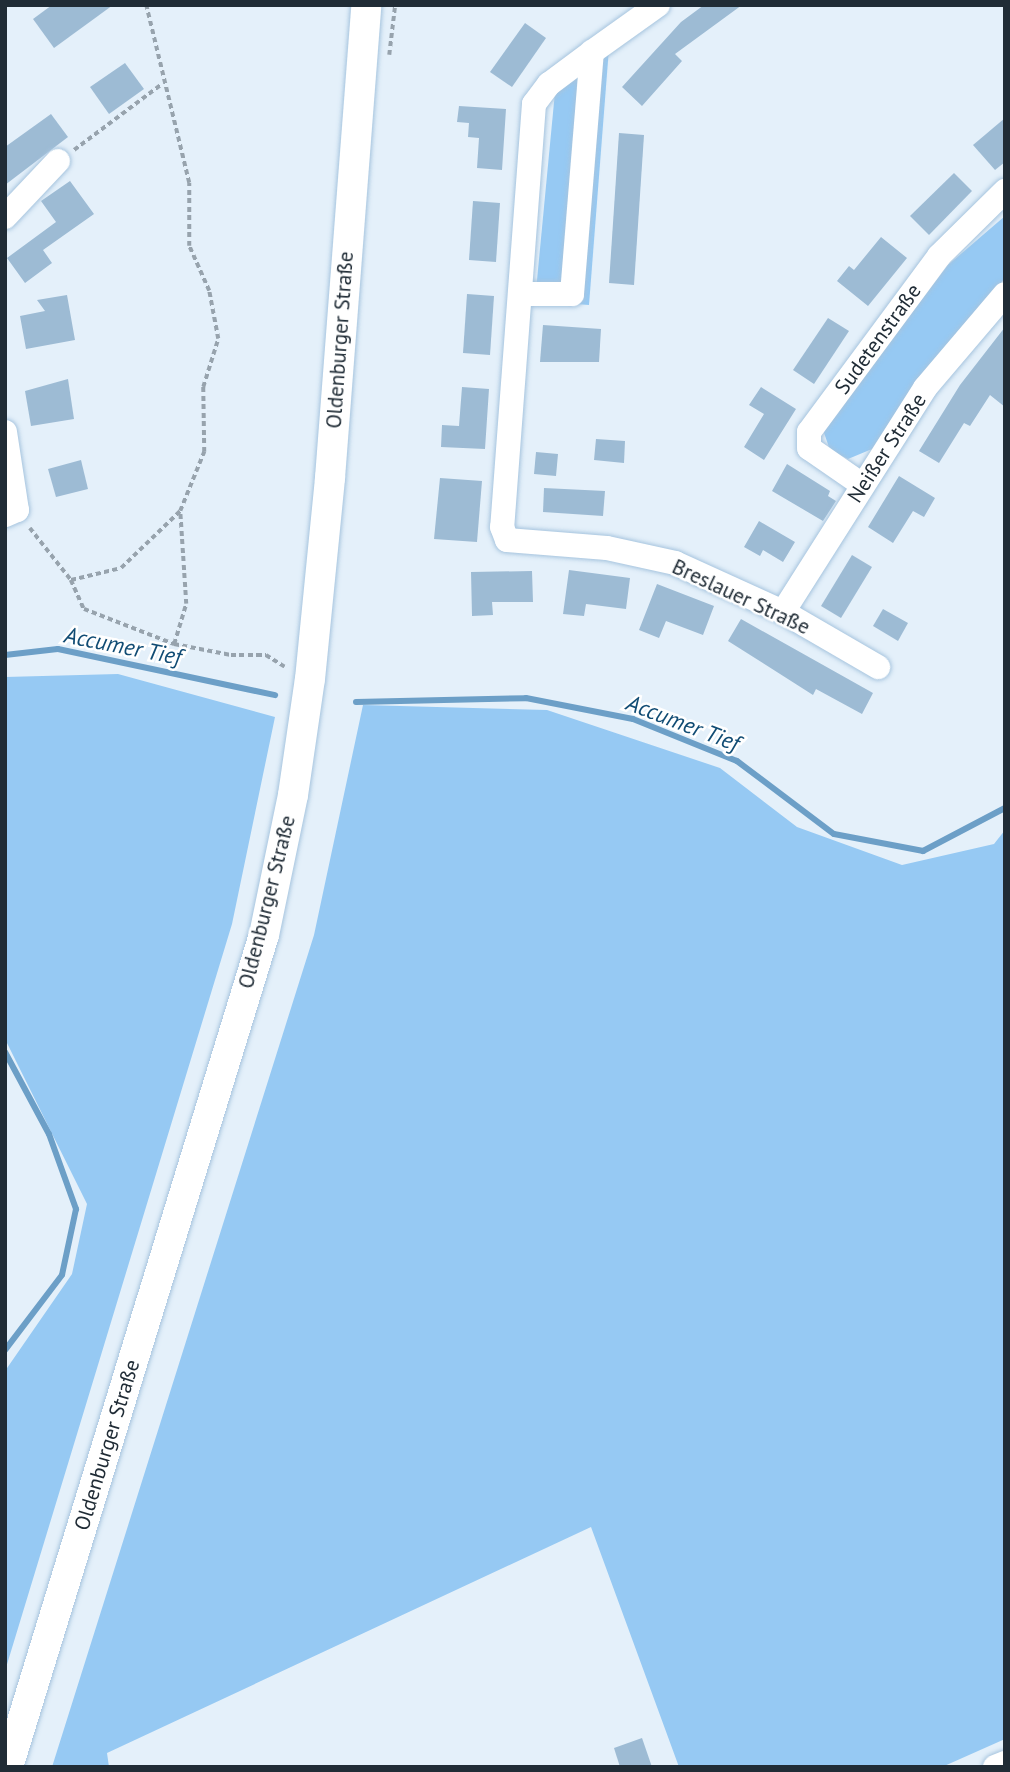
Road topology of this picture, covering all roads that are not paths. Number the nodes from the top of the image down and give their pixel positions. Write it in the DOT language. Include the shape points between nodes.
graph roads {
  1 [pos="366,5"];
  2 [pos="658,5"];
  3 [pos="592,52"];
  4 [pos="58,161"];
  5 [pos="1005,191"];
  6 [pos="5,217"];
  7 [pos="522,294"];
  8 [pos="1005,294"];
  9 [pos="5,432"];
  10 [pos="861,484"];
  11 [pos="11,513"];
  12 [pos="783,612"];
  13 [pos="878,667"];
  14 [pos="1005,1763"];
  15 [pos="8,1767"];
  16 [pos="995,1767"];
  1 -- 15 [label="main road, Oldenburger Straße" via="330,478 293,795 264,935"];
  2 -- 3 [label="street, Breslauer Straße"];
  3 -- 7 [label="street, Breslauer Straße" via="549,84 534,104"];
  3 -- 7 [label="street" via="572,295"];
  4 -- 6 [label="street"];
  5 -- 10 [label="street, Sudetenstraße" via="939,256 809,432 809,448"];
  7 -- 12 [label="street, Breslauer Straße" via="502,527 508,540 607,548 675,564"];
  8 -- 10 [label="street, Neißer Straße" via="925,388"];
  9 -- 11 [label="street"];
  10 -- 12 [label="street, Neißer Straße"];
  12 -- 13 [label="street, Breslauer Straße"];
  14 -- 16 [label="street"];
}
